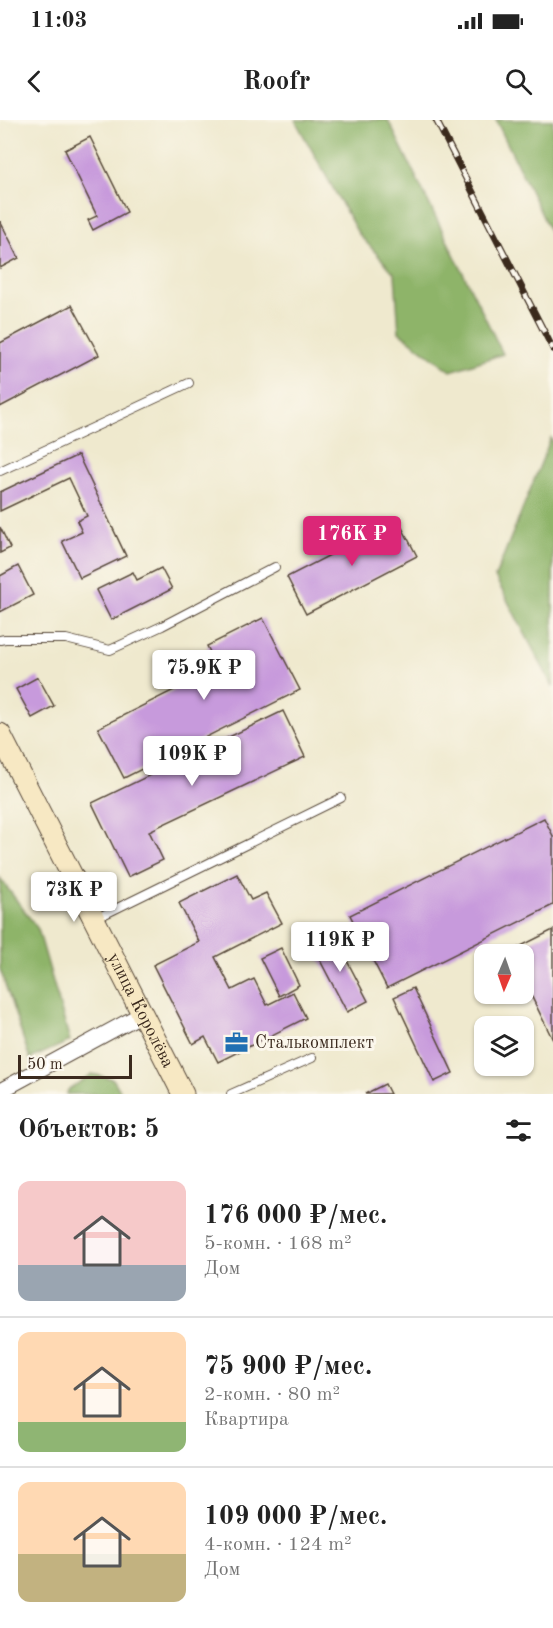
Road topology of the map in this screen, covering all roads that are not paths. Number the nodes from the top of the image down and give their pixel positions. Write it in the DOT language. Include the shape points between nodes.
graph roads {
  1 [pos="189,383"];
  2 [pos="0,471"];
  3 [pos="275,567"];
  4 [pos="0,640"];
  5 [pos="0,734"];
  6 [pos="341,798"];
  7 [pos="94,920"];
  8 [pos="142,1014"];
  9 [pos="312,1058"];
  10 [pos="0,1091"];
  11 [pos="183,1094"];
  12 [pos="231,1094"];
  1 -- 2 [label="lane"];
  3 -- 4 [label="lane" via="110,650 66,639"];
  5 -- 7 [label="street, улица Королёва"];
  6 -- 7 [label="lane"];
  7 -- 8 [label="street, улица Королёва"];
  8 -- 10 [label="street"];
  8 -- 11 [label="street, улица Королёва"];
  9 -- 12 [label="lane"];
}
